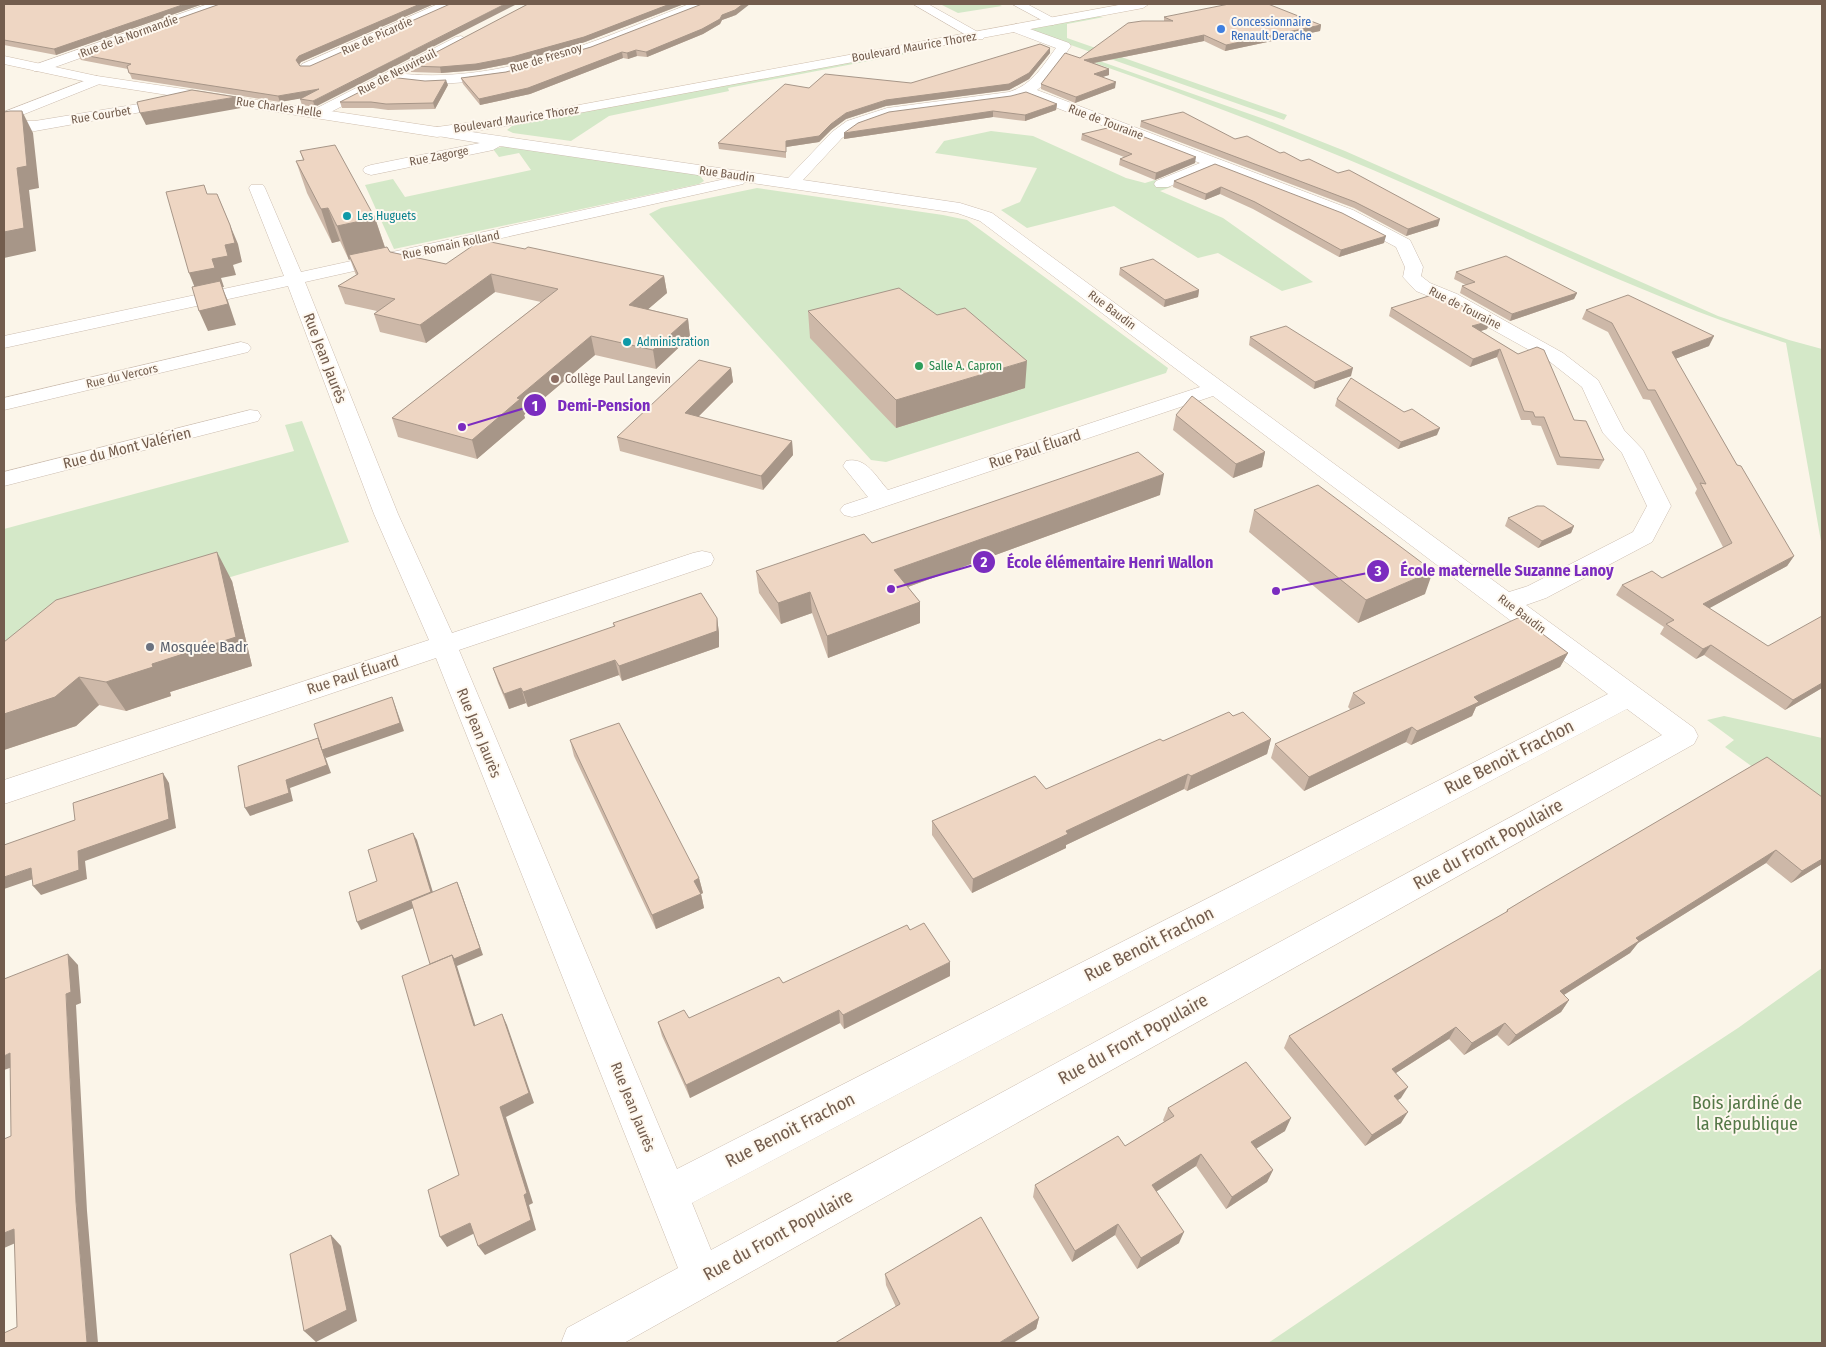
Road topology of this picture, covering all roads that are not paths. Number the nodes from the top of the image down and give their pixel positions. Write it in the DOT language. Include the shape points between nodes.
graph roads {
  1 [pos="219,4"];
  2 [pos="448,4"];
  3 [pos="699,4"];
  4 [pos="919,4"];
  5 [pos="1018,4"];
  6 [pos="1103,4"];
  7 [pos="1143,4"];
  8 [pos="1047,18"];
  9 [pos="1016,28"];
  10 [pos="476,33"];
  11 [pos="972,33"];
  12 [pos="4,60"];
  13 [pos="307,67"];
  14 [pos="39,68"];
  15 [pos="387,77"];
  16 [pos="97,80"];
  17 [pos="1027,91"];
  18 [pos="198,95"];
  19 [pos="318,113"];
  20 [pos="4,118"];
  21 [pos="4,125"];
  22 [pos="437,132"];
  23 [pos="506,141"];
  24 [pos="1213,163"];
  25 [pos="371,170"];
  26 [pos="750,177"];
  27 [pos="792,183"];
  28 [pos="1162,184"];
  29 [pos="257,188"];
  30 [pos="295,279"];
  31 [pos="4,342"];
  32 [pos="240,348"];
  33 [pos="1217,388"];
  34 [pos="4,404"];
  35 [pos="250,416"];
  36 [pos="854,466"];
  37 [pos="4,479"];
  38 [pos="883,499"];
  39 [pos="852,510"];
  40 [pos="702,559"];
  41 [pos="1507,602"];
  42 [pos="444,645"];
  43 [pos="1630,694"];
  44 [pos="1684,736"];
  45 [pos="4,792"];
  46 [pos="669,1194"];
  47 [pos="702,1277"];
  48 [pos="582,1343"];
  1 -- 14 [label="street, Rue de la Normandie"];
  2 -- 13 [label="street, Rue de Picardie"];
  3 -- 15 [label="street, Rue de Fresnoy" via="567,54 514,69 442,81"];
  4 -- 11 [label="street"];
  5 -- 8 [label="street"];
  6 -- 8 [label="street, Boulevard Maurice Thorez"];
  7 -- 8 [label="street, Boulevard Maurice Thorez"];
  8 -- 9 [label="street, Boulevard Maurice Thorez"];
  8 -- 11 [label="street, Boulevard Maurice Thorez"];
  9 -- 11 [label="street, Boulevard Maurice Thorez"];
  9 -- 17 [label="street" via="1064,46 1038,82"];
  10 -- 15 [label="street, Rue de Neuvireuil"];
  11 -- 22 [label="street, Boulevard Maurice Thorez"];
  12 -- 14 [label="street, Rue Charles Helle"];
  14 -- 16 [label="street, Rue Charles Helle"];
  15 -- 19 [label="street, Rue de Neuvireuil"];
  16 -- 18 [label="street, Rue Charles Helle"];
  16 -- 20 [label="street, Rue Courbet"];
  17 -- 24 [label="street, Rue de Touraine"];
  17 -- 27 [label="street" via="887,112 860,120 837,135"];
  18 -- 19 [label="street, Rue Charles Helle"];
  18 -- 21 [label="street, Rue Courbet" via="169,104 35,126"];
  19 -- 22 [label="street, Rue Charles Helle"];
  22 -- 23 [label="street, Rue Baudin"];
  23 -- 25 [label="street, Rue Zagorge"];
  23 -- 26 [label="street, Rue Baudin"];
  24 -- 28 [label="street"];
  24 -- 41 [label="street, Rue de Touraine" via="1347,214 1404,244 1414,267 1412,277 1423,286 1556,357 1592,384 1614,433 1632,450 1659,506 1644,537 1537,592"];
  26 -- 27 [label="street, Rue Baudin"];
  26 -- 30 [label="street, Rue Romain Rolland" via="626,213"];
  27 -- 33 [label="street, Rue Baudin" via="960,208 986,216"];
  29 -- 30 [label="street, Rue Jean Jaurès"];
  30 -- 31 [label="street, Rue Romain Rolland"];
  30 -- 42 [label="street, Rue Jean Jaurès" via="386,514"];
  32 -- 34 [label="street, Rue du Vercors"];
  33 -- 38 [label="street, Rue Paul Éluard"];
  33 -- 41 [label="street, Rue Baudin"];
  35 -- 37 [label="street, Rue du Mont Valérien"];
  36 -- 38 [label="street"];
  38 -- 39 [label="street, Rue Paul Éluard"];
  40 -- 42 [label="street, Rue Paul Éluard"];
  41 -- 43 [label="street, Rue Baudin"];
  42 -- 45 [label="street, Rue Paul Éluard"];
  42 -- 46 [label="street, Rue Jean Jaurès"];
  43 -- 44 [label="street, Rue Baudin"];
  43 -- 46 [label="street, Rue Benoit Frachon"];
  44 -- 47 [label="street, Rue du Front Populaire"];
  46 -- 47 [label="street, Rue Jean Jaurès"];
  47 -- 48 [label="street, Rue du Front Populaire"];
}
